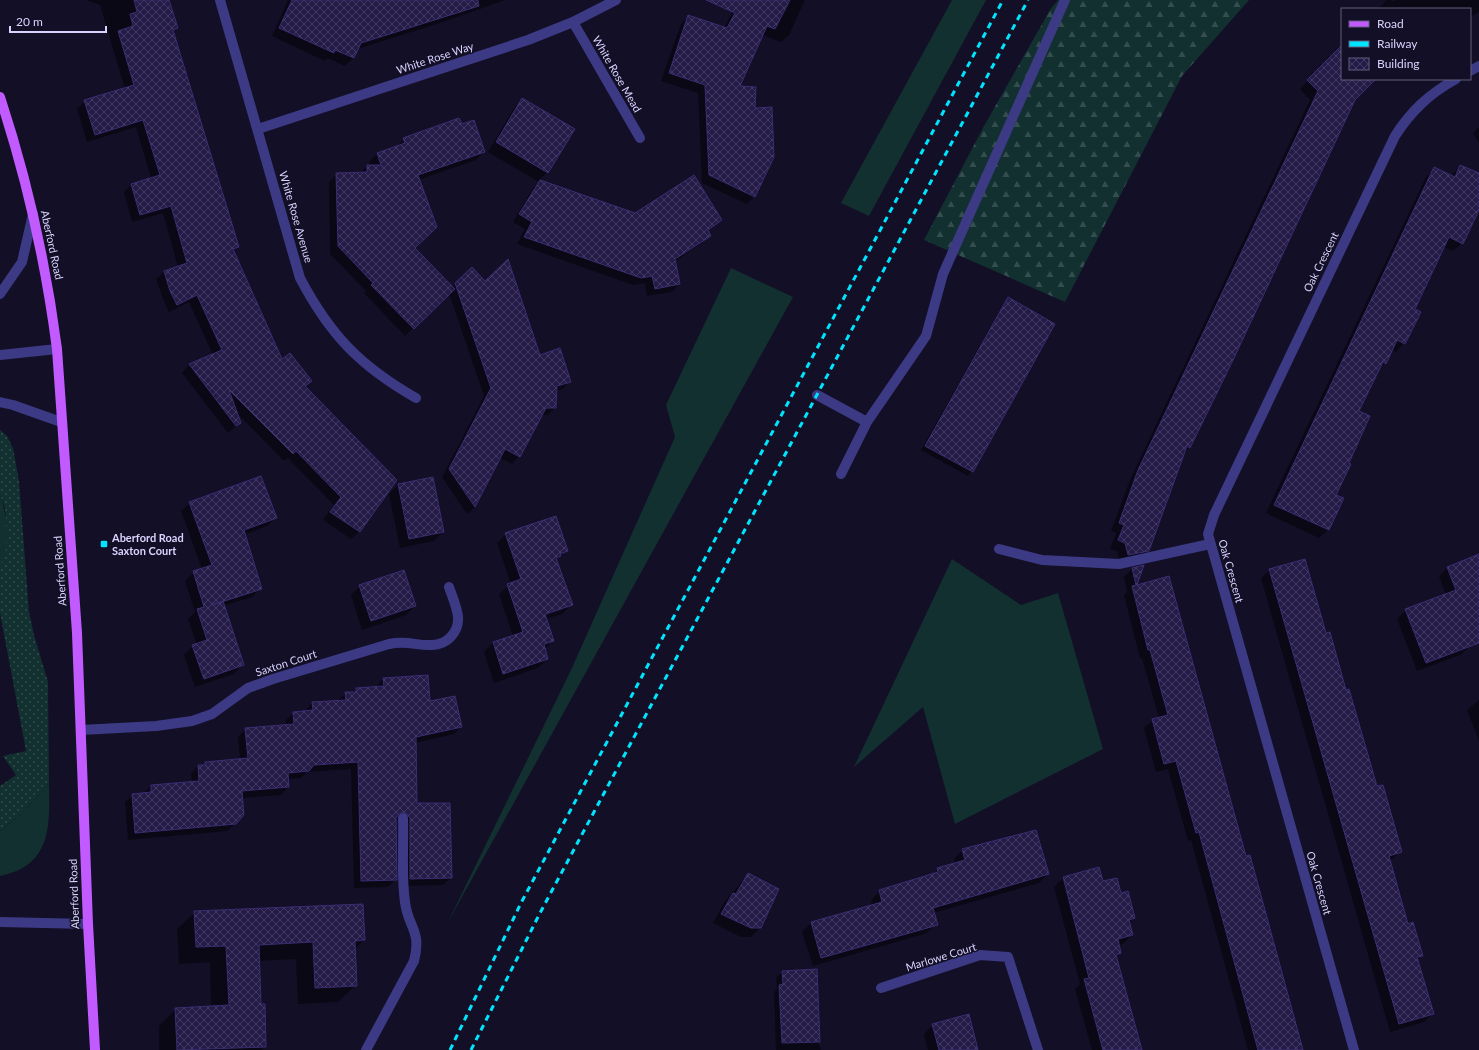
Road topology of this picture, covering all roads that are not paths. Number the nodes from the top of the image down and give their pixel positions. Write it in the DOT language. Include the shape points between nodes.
graph roads {
  1 [pos="220,0"];
  2 [pos="616,0"];
  3 [pos="1065,0"];
  4 [pos="572,22"];
  5 [pos="1454,80"];
  6 [pos="0,97"];
  7 [pos="258,129"];
  8 [pos="640,138"];
  9 [pos="33,214"];
  10 [pos="0,294"];
  11 [pos="57,349"];
  12 [pos="0,356"];
  13 [pos="817,395"];
  14 [pos="416,398"];
  15 [pos="0,402"];
  16 [pos="61,422"];
  17 [pos="868,422"];
  18 [pos="841,474"];
  19 [pos="1210,544"];
  20 [pos="999,549"];
  21 [pos="449,587"];
  22 [pos="81,730"];
  23 [pos="403,818"];
  24 [pos="0,922"];
  25 [pos="88,924"];
  26 [pos="881,988"];
  27 [pos="95,1050"];
  28 [pos="366,1050"];
  29 [pos="1038,1050"];
  30 [pos="1354,1050"];
  1 -- 7 [label="street, White Rose Avenue"];
  2 -- 4 [label="street, White Rose Way"];
  3 -- 17 [label="street" via="943,274 926,336"];
  4 -- 7 [label="street, White Rose Way" via="528,40"];
  4 -- 8 [label="street, White Rose Mead"];
  5 -- 19 [label="street, Oak Crescent" via="1421,102 1406,118 1395,136 1214,515 1208,534"];
  6 -- 9 [label="main road, Aberford Road" via="14,139"];
  7 -- 14 [label="street, White Rose Avenue" via="300,278 311,299 338,338 354,355 385,379"];
  9 -- 10 [label="street" via="22,262"];
  9 -- 11 [label="main road, Aberford Road" via="52,303"];
  11 -- 12 [label="street"];
  11 -- 16 [label="main road, Aberford Road"];
  13 -- 17 [label="street"];
  15 -- 16 [label="street"];
  16 -- 22 [label="main road, Aberford Road" via="77,633"];
  17 -- 18 [label="street"];
  19 -- 20 [label="street" via="1119,564 1042,560"];
  19 -- 30 [label="street, Oak Crescent"];
  21 -- 22 [label="street, Saxton Court" via="458,616 457,625 448,640 440,644 395,643 272,679 248,688 212,714 192,722"];
  22 -- 25 [label="main road, Aberford Road"];
  23 -- 28 [label="street" via="405,902 414,927 417,950 414,961"];
  24 -- 25 [label="street"];
  25 -- 27 [label="main road, Aberford Road"];
  26 -- 29 [label="street, Marlowe Court" via="980,955 1008,957"];
}
